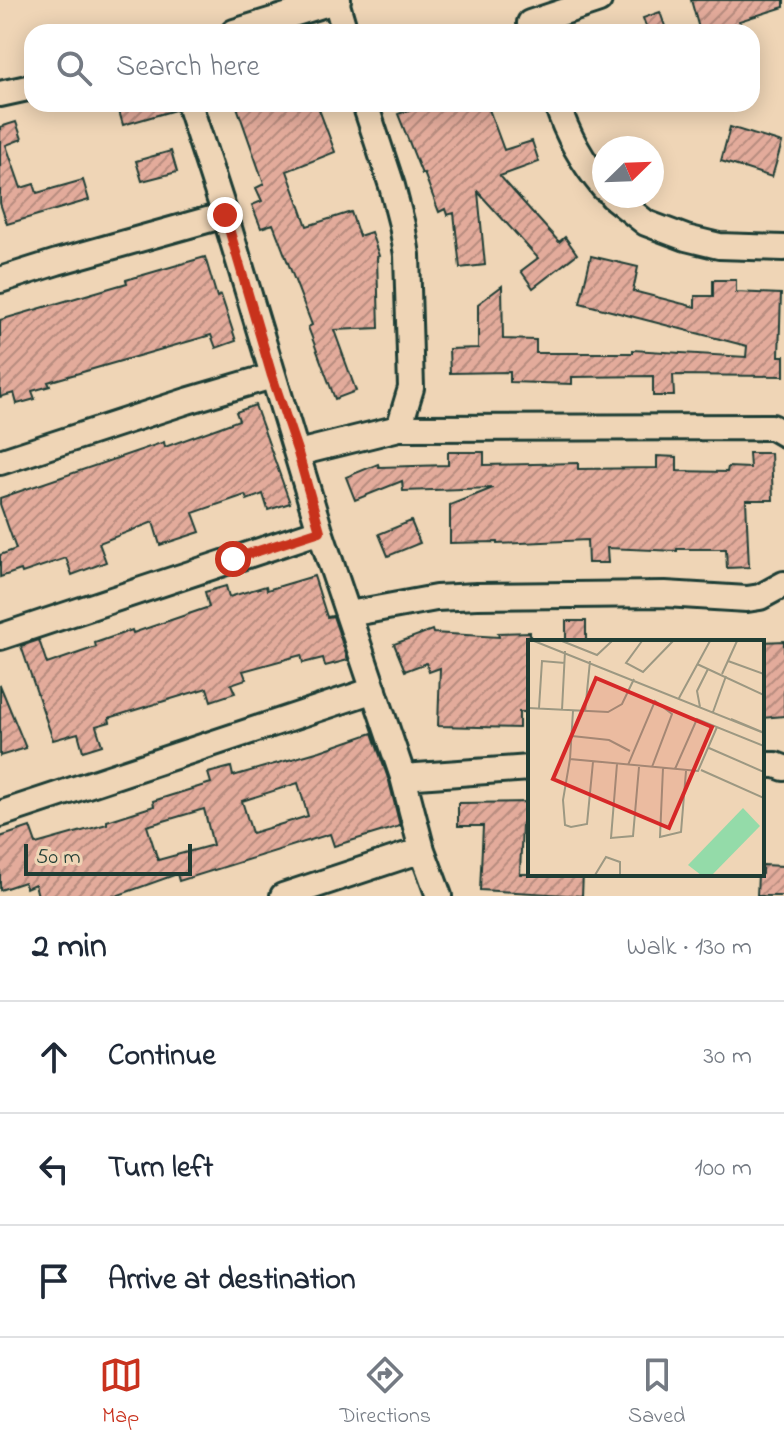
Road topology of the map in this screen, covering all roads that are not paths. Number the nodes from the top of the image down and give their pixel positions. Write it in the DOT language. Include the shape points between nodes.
graph roads {
  1 [pos="337,0"];
  2 [pos="599,0"];
  3 [pos="528,18"];
  4 [pos="260,24"];
  5 [pos="343,24"];
  6 [pos="24,89"];
  7 [pos="0,94"];
  8 [pos="192,112"];
  9 [pos="368,112"];
  10 [pos="560,112"];
  11 [pos="592,174"];
  12 [pos="627,208"];
  13 [pos="225,215"];
  14 [pos="784,248"];
  15 [pos="0,280"];
  16 [pos="272,376"];
  17 [pos="399,428"];
  18 [pos="784,434"];
  19 [pos="298,453"];
  20 [pos="0,462"];
  21 [pos="320,531"];
  22 [pos="784,584"];
  23 [pos="349,614"];
  24 [pos="0,637"];
  25 [pos="374,690"];
  26 [pos="764,765"];
  27 [pos="528,768"];
  28 [pos="784,768"];
  29 [pos="403,777"];
  30 [pos="0,814"];
  31 [pos="422,850"];
  32 [pos="283,896"];
  33 [pos="439,896"];
  1 -- 4 [label="street"];
  1 -- 5 [label="street"];
  2 -- 3 [label="street"];
  6 -- 7 [label="street"];
  8 -- 13 [label="street"];
  9 -- 17 [label="street" via="407,255 411,388"];
  10 -- 11 [label="street"];
  12 -- 14 [label="street" via="646,223 686,238 719,246"];
  13 -- 15 [label="street"];
  13 -- 16 [label="street"];
  16 -- 19 [label="street"];
  16 -- 20 [label="street"];
  17 -- 18 [label="street" via="772,427"];
  17 -- 19 [label="street"];
  19 -- 21 [label="street"];
  21 -- 23 [label="street"];
  21 -- 24 [label="street"];
  22 -- 23 [label="street" via="747,599 665,594 477,596"];
  23 -- 25 [label="street"];
  25 -- 29 [label="street"];
  25 -- 30 [label="street"];
  26 -- 28 [label="street"];
  27 -- 29 [label="street"];
  29 -- 31 [label="street"];
  31 -- 32 [label="street"];
  31 -- 33 [label="street"];
}
